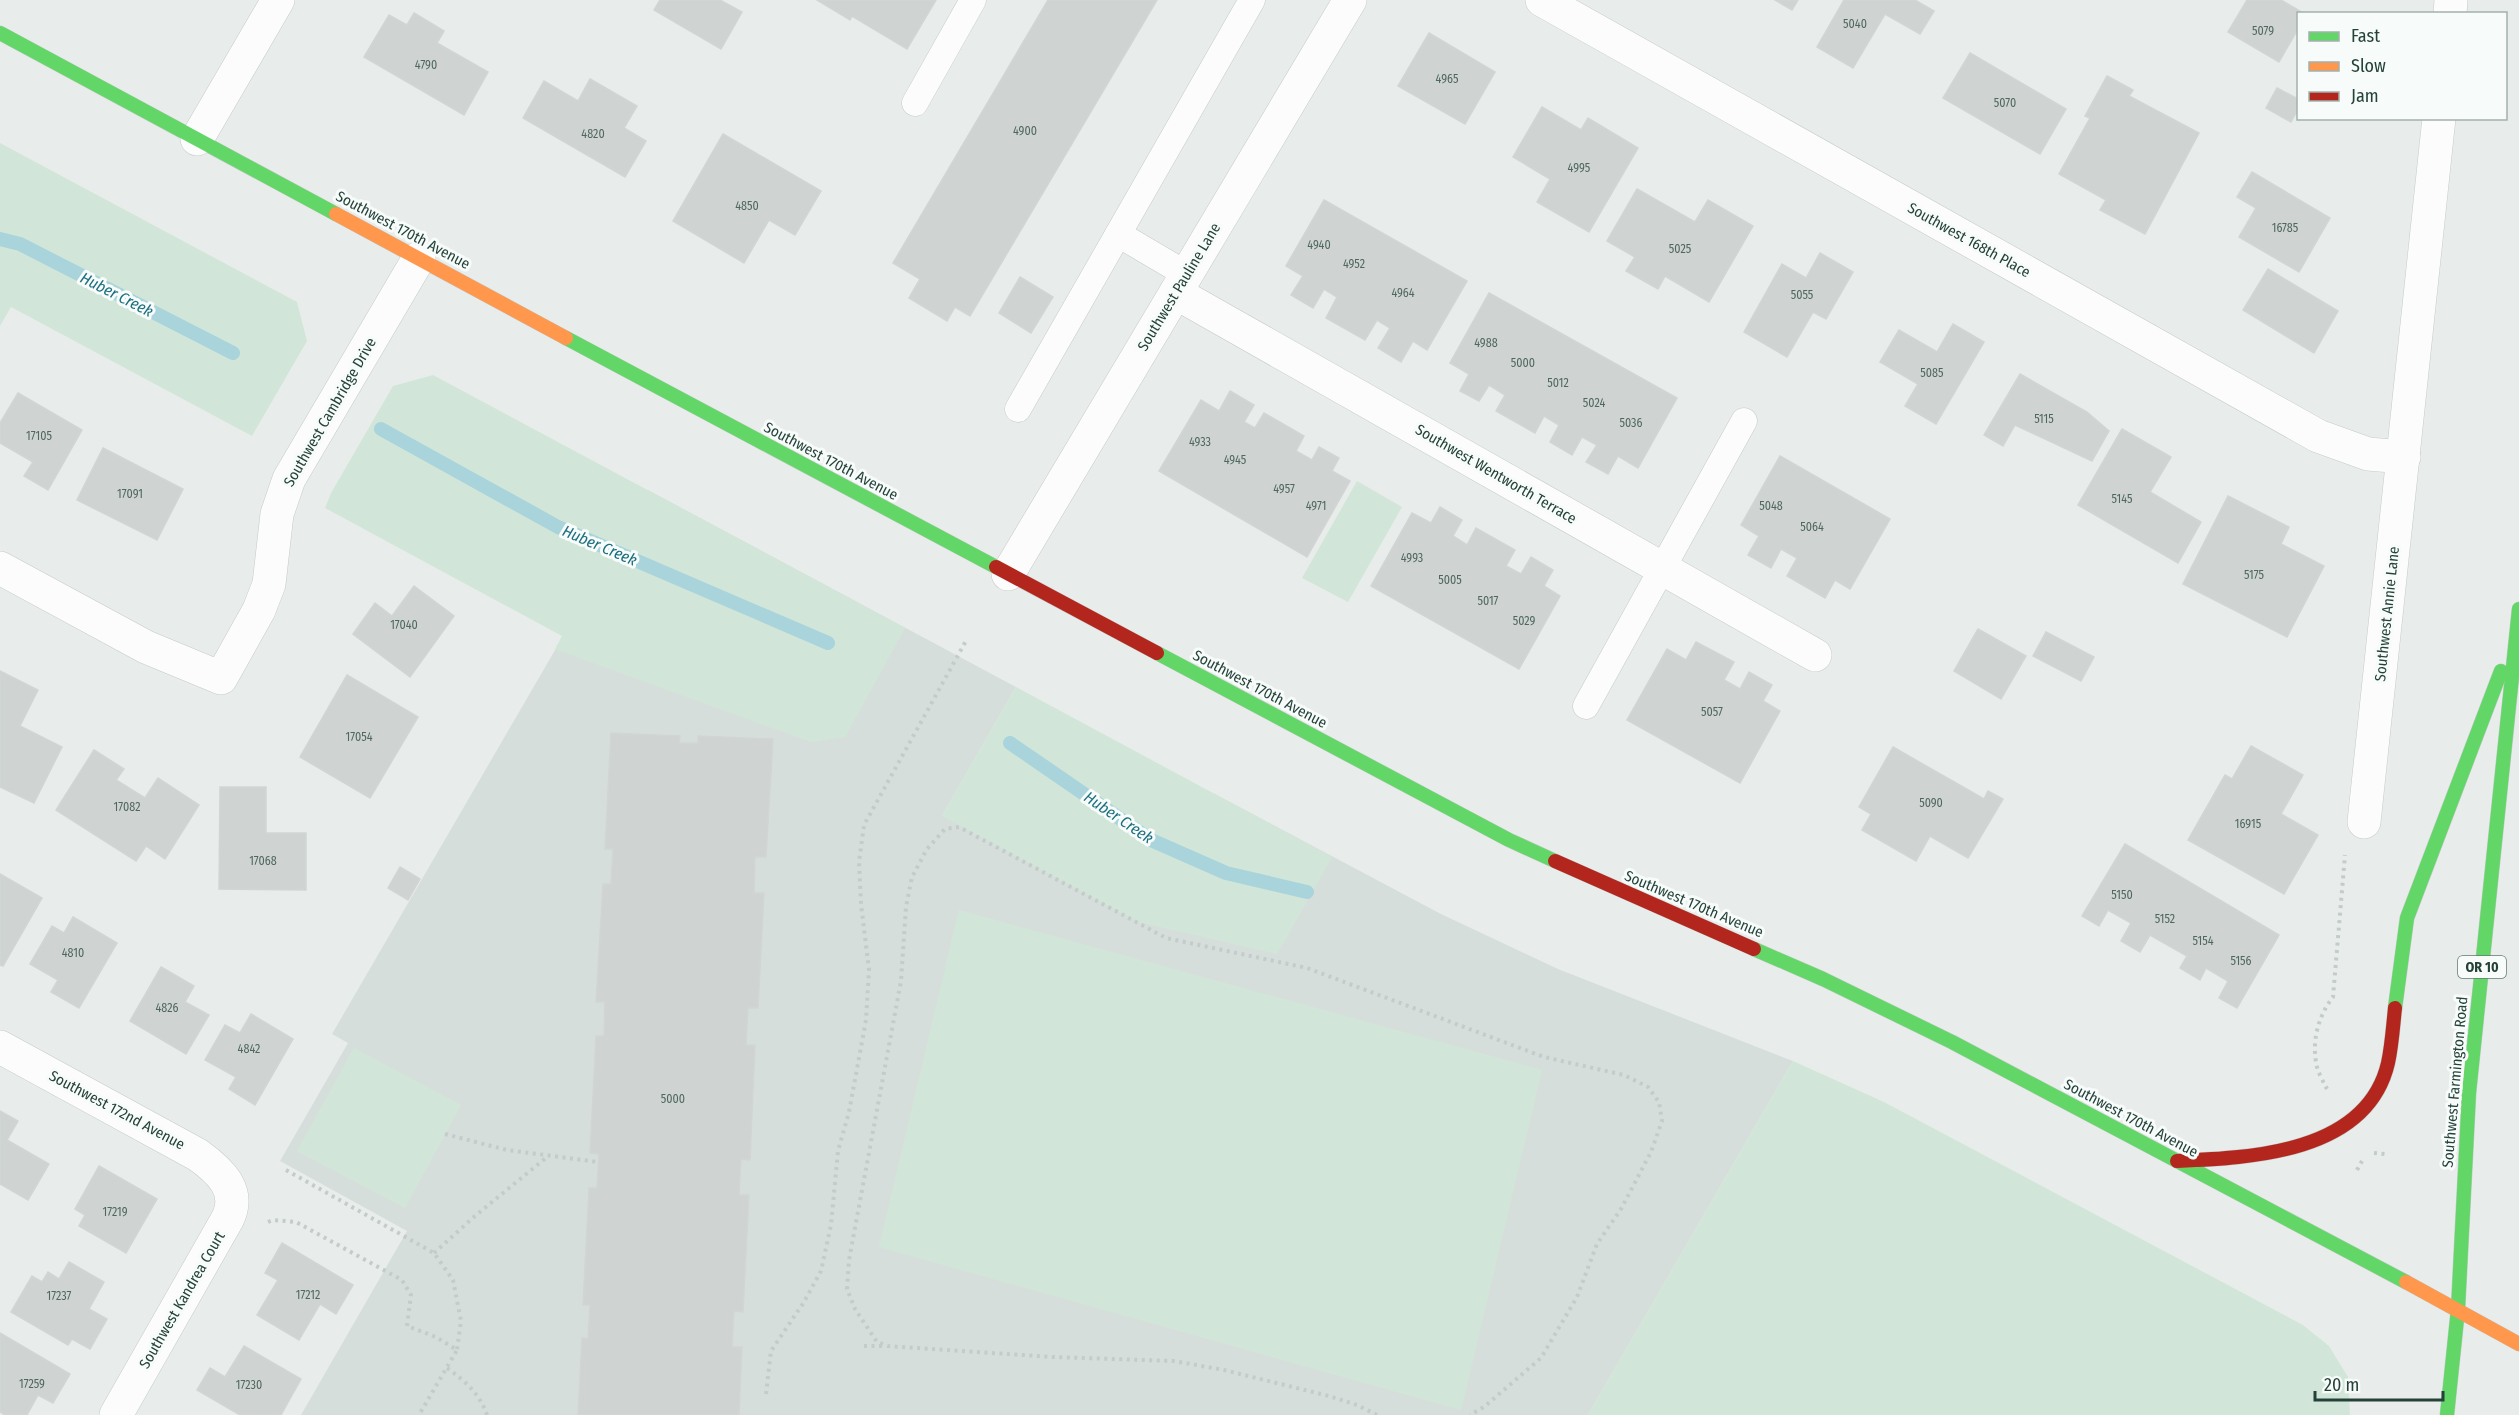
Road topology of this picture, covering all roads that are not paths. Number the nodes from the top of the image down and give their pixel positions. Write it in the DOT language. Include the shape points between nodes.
graph roads {
  1 [pos="278,0"];
  2 [pos="973,0"];
  3 [pos="1252,0"];
  4 [pos="1350,0"];
  5 [pos="1542,0"];
  6 [pos="0,33"];
  7 [pos="915,103"];
  8 [pos="2439,120"];
  9 [pos="197,139"];
  10 [pos="1118,234"];
  11 [pos="420,258"];
  12 [pos="1181,284"];
  13 [pos="1018,409"];
  14 [pos="1744,421"];
  15 [pos="2404,457"];
  16 [pos="0,568"];
  17 [pos="1662,568"];
  18 [pos="1008,574"];
  19 [pos="2519,609"];
  20 [pos="2517,627"];
  21 [pos="1815,656"];
  22 [pos="1586,706"];
  23 [pos="2364,822"];
  24 [pos="0,1047"];
  25 [pos="2177,1161"];
  26 [pos="229,1197"];
  27 [pos="2458,1309"];
  28 [pos="2519,1344"];
  29 [pos="116,1415"];
  30 [pos="2447,1415"];
  1 -- 9 [label="street"];
  2 -- 7 [label="lane"];
  3 -- 10 [label="lane"];
  4 -- 12 [label="street, Southwest Pauline Lane"];
  5 -- 15 [label="street, Southwest 168th Place" via="2318,436 2368,454"];
  6 -- 9 [label="main road, Southwest 170th Avenue"];
  8 -- 15 [label="street, Southwest Annie Lane"];
  9 -- 11 [label="main road, Southwest 170th Avenue"];
  10 -- 12 [label="lane"];
  10 -- 13 [label="lane"];
  11 -- 16 [label="street, Southwest Cambridge Drive" via="289,480 277,514 268,584 259,610 221,678 146,647"];
  11 -- 18 [label="main road, Southwest 170th Avenue"];
  12 -- 17 [label="street, Southwest Wentworth Terrace"];
  12 -- 18 [label="street, Southwest Pauline Lane"];
  14 -- 17 [label="lane"];
  15 -- 23 [label="street, Southwest Annie Lane"];
  17 -- 21 [label="street, Southwest Wentworth Terrace"];
  17 -- 22 [label="lane"];
  18 -- 25 [label="main road, Southwest 170th Avenue" via="1509,840 1822,979 1952,1042"];
  19 -- 20 [label="main road, Southwest Farmington Road / OR 10"];
  20 -- 25 [label="main road" via="2407,918 2382,1085 2366,1107 2346,1124 2328,1136 2292,1150 2238,1159"];
  20 -- 27 [label="main road, Southwest Farmington Road / OR 10" via="2469,1093"];
  24 -- 26 [label="street, Southwest 172nd Avenue" via="198,1155 214,1166"];
  25 -- 27 [label="main road, Southwest 170th Avenue"];
  26 -- 29 [label="street, Southwest Kandrea Court"];
  27 -- 28 [label="main road, Southwest 170th Avenue"];
  27 -- 30 [label="main road, Southwest Farmington Road / OR 10"];
}
